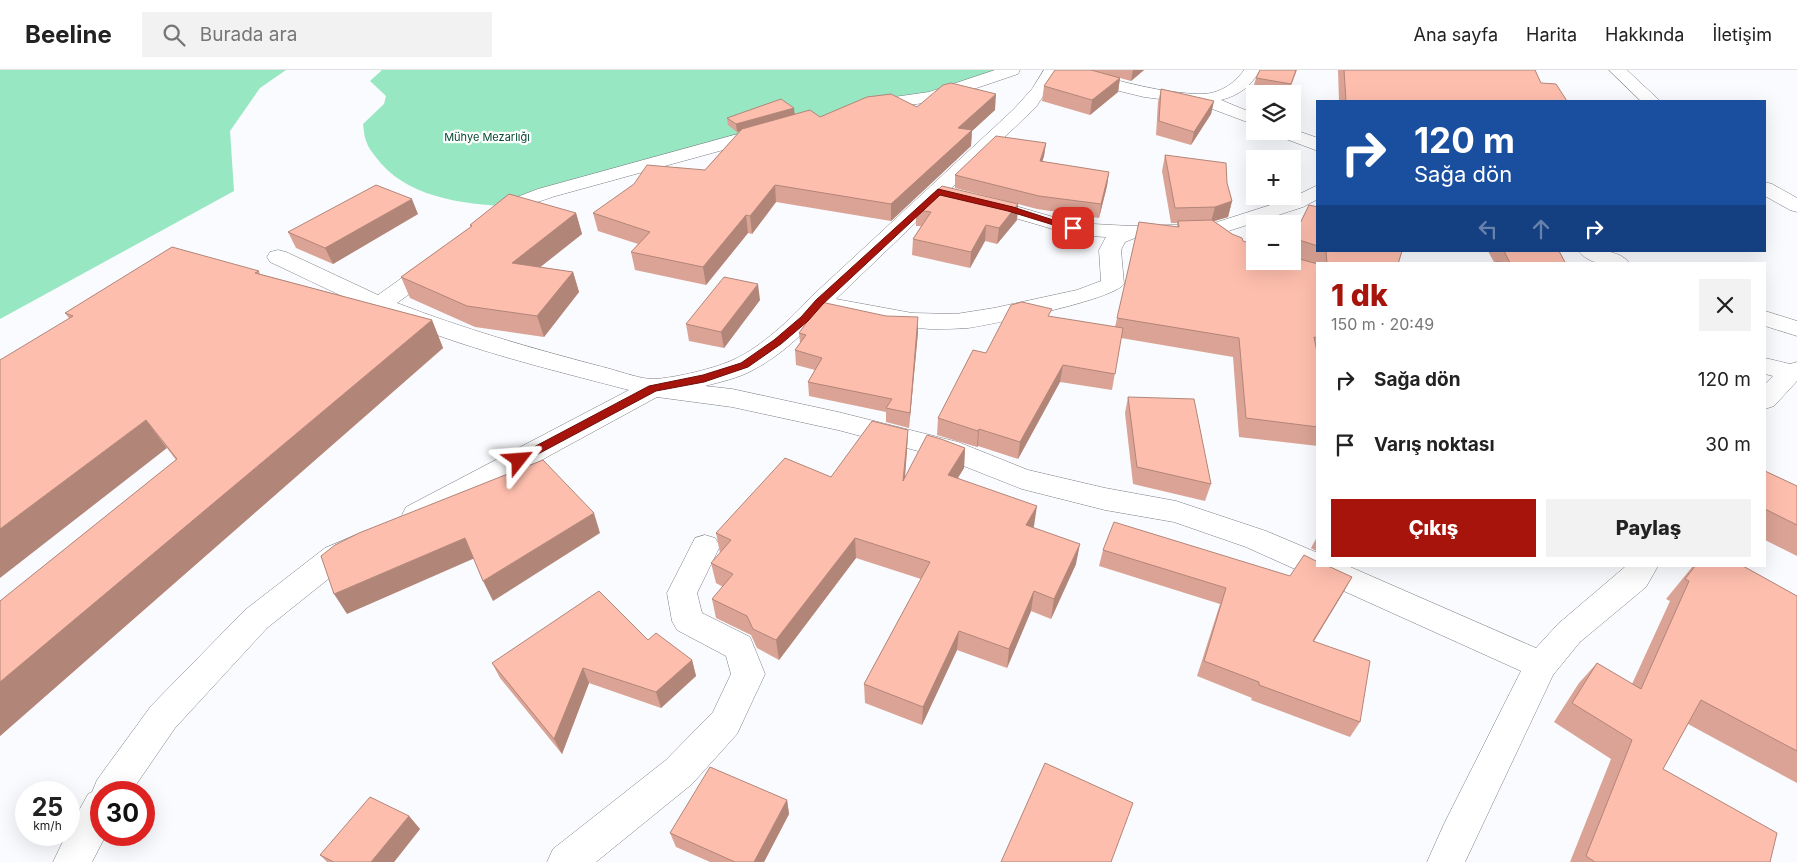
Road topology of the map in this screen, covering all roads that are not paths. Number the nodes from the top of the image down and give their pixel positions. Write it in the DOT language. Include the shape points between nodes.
graph roads {
  1 [pos="1012,70"];
  2 [pos="1052,70"];
  3 [pos="1060,70"];
  4 [pos="1252,70"];
  5 [pos="1614,71"];
  6 [pos="1202,99"];
  7 [pos="1650,100"];
  8 [pos="848,109"];
  9 [pos="1246,116"];
  10 [pos="780,128"];
  11 [pos="1301,139"];
  12 [pos="1316,145"];
  13 [pos="1766,189"];
  14 [pos="1316,191"];
  15 [pos="953,195"];
  16 [pos="1797,206"];
  17 [pos="483,230"];
  18 [pos="1213,230"];
  19 [pos="1131,232"];
  20 [pos="1236,246"];
  21 [pos="1592,252"];
  22 [pos="451,253"];
  23 [pos="278,258"];
  24 [pos="1615,262"];
  25 [pos="819,302"];
  26 [pos="380,305"];
  27 [pos="1766,318"];
  28 [pos="1797,329"];
  29 [pos="1766,366"];
  30 [pos="1794,371"];
  31 [pos="653,388"];
  32 [pos="1766,399"];
  33 [pos="706,546"];
  34 [pos="1316,566"];
  35 [pos="1318,567"];
  36 [pos="1642,567"];
  37 [pos="1541,665"];
  38 [pos="118,781"];
  39 [pos="90,827"];
  40 [pos="72,862"];
  41 [pos="566,862"];
  42 [pos="1446,862"];
  1 -- 8 [label="street" via="932,97"];
  2 -- 15 [label="street" via="1044,87"];
  3 -- 6 [label="street" via="1144,92"];
  4 -- 6 [label="street" via="1237,89 1219,97"];
  5 -- 7 [label="street"];
  6 -- 9 [label="street"];
  10 -- 17 [label="street" via="545,193 511,206"];
  11 -- 12 [label="street"];
  13 -- 16 [label="street"];
  14 -- 18 [label="street" via="1296,203"];
  15 -- 19 [label="street" via="1073,228"];
  15 -- 25 [label="street"];
  18 -- 19 [label="street"];
  18 -- 20 [label="street"];
  19 -- 25 [label="street" via="1116,238 1110,250 1113,284 1067,299 944,322 901,319"];
  21 -- 24 [label="street"];
  22 -- 26 [label="street"];
  23 -- 26 [label="street"];
  25 -- 31 [label="street" via="777,342 744,365 704,378"];
  26 -- 31 [label="street" via="514,352"];
  27 -- 28 [label="street"];
  29 -- 30 [label="street"];
  30 -- 32 [label="street"];
  31 -- 34 [label="street" via="732,398 948,449 1022,480 1176,512 1256,540"];
  31 -- 38 [label="street" via="336,556 256,619 163,718"];
  33 -- 41 [label="street" via="682,593 688,621 738,647 748,674 725,723 679,772"];
  35 -- 37 [label="street"];
  36 -- 37 [label="street" via="1635,578 1569,633"];
  37 -- 42 [label="street"];
  39 -- 40 [label="street"];
}
